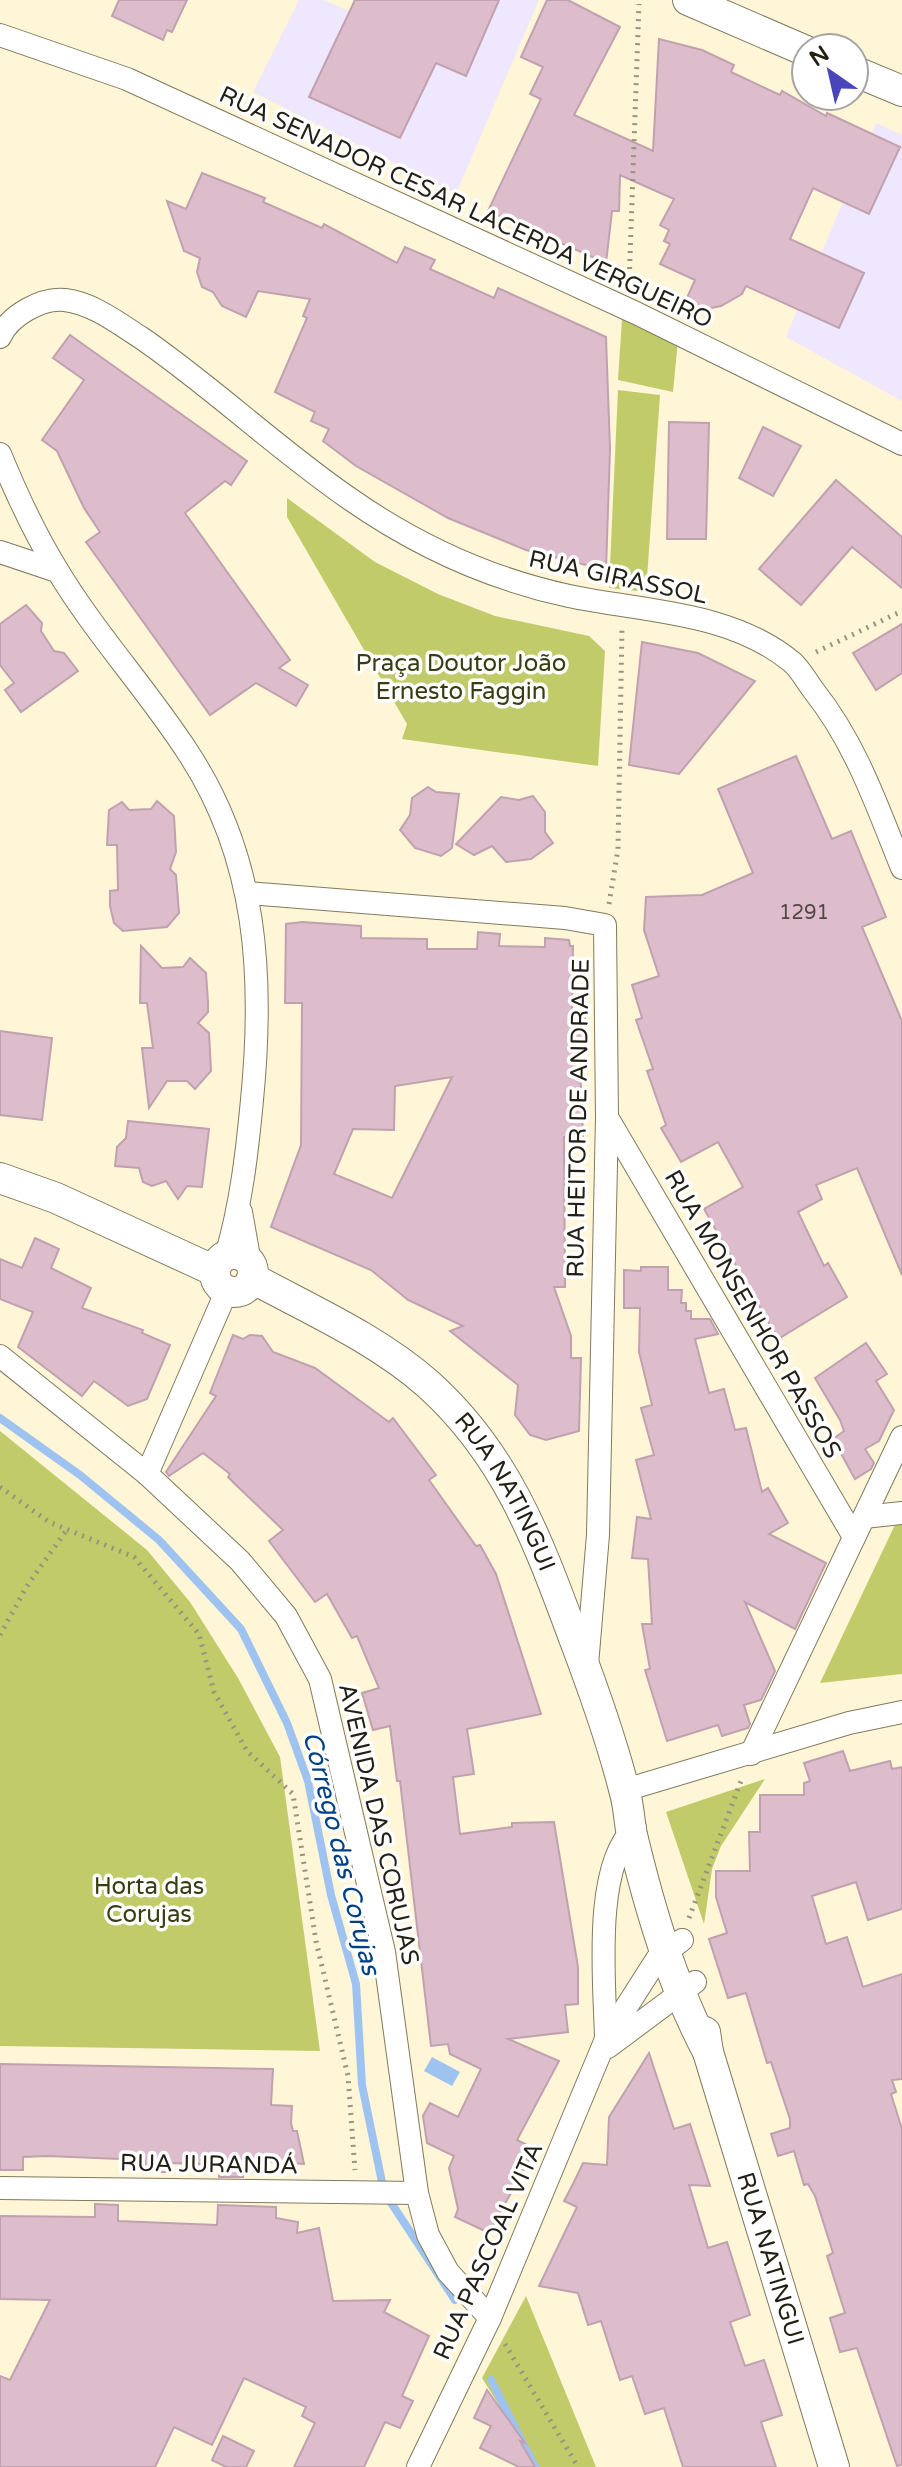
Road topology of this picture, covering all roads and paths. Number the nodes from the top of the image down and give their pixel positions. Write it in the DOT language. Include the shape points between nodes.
graph roads {
  1 [pos="690,0"];
  2 [pos="639,4"];
  3 [pos="0,35"];
  4 [pos="790,44"];
  5 [pos="870,78"];
  6 [pos="902,91"];
  7 [pos="628,310"];
  8 [pos="0,337"];
  9 [pos="902,444"];
  10 [pos="0,454"];
  11 [pos="0,552"];
  12 [pos="57,571"];
  13 [pos="623,605"];
  14 [pos="902,611"];
  15 [pos="793,663"];
  16 [pos="902,868"];
  17 [pos="248,893"];
  18 [pos="605,925"];
  19 [pos="607,1117"];
  20 [pos="0,1178"];
  21 [pos="234,1271"];
  22 [pos="0,1356"];
  23 [pos="902,1437"];
  24 [pos="147,1474"];
  25 [pos="0,1487"];
  26 [pos="902,1513"];
  27 [pos="859,1527"];
  28 [pos="68,1528"];
  29 [pos="0,1635"];
  30 [pos="586,1670"];
  31 [pos="902,1712"];
  32 [pos="751,1754"];
  33 [pos="632,1813"];
  34 [pos="676,1943"];
  35 [pos="687,1987"];
  36 [pos="604,2046"];
  37 [pos="0,2188"];
  38 [pos="357,2191"];
  39 [pos="408,2193"];
  40 [pos="490,2318"];
  41 [pos="418,2467"];
  42 [pos="578,2467"];
  43 [pos="834,2467"];
  1 -- 4 [label="street"];
  2 -- 7 [label="path"];
  3 -- 7 [label="street, RUA SENADOR CESAR LACERDA VERGUEIRO" via="127,79"];
  5 -- 6 [label="street"];
  7 -- 9 [label="street, RUA SENADOR CESAR LACERDA VERGUEIRO"];
  8 -- 13 [label="street, RUA GIRASSOL" via="19,315 41,303 63,299 87,306 188,370 319,478 386,524 508,580"];
  10 -- 12 [label="street"];
  11 -- 12 [label="street"];
  12 -- 17 [label="street" via="189,753 218,807"];
  13 -- 15 [label="street, RUA GIRASSOL" via="745,633"];
  13 -- 18 [label="path" via="618,849"];
  14 -- 15 [label="path"];
  15 -- 16 [label="street, RUA GIRASSOL" via="836,719"];
  17 -- 18 [label="street, RUA HEITOR DE ANDRADE"];
  17 -- 21 [label="street" via="258,964 259,1028"];
  18 -- 19 [label="street, RUA HEITOR DE ANDRADE"];
  19 -- 27 [label="street, RUA MONSENHOR PASSOS"];
  19 -- 30 [label="street, RUA HEITOR DE ANDRADE" via="598,1535"];
  20 -- 21 [label="street, RUA NATINGUI"];
  21 -- 24 [label="street"];
  21 -- 30 [label="street, RUA NATINGUI" via="381,1349 460,1414 512,1486"];
  22 -- 24 [label="street, AVENIDA DAS CORUJAS"];
  23 -- 27 [label="street"];
  24 -- 39 [label="street, AVENIDA DAS CORUJAS" via="240,1561 286,1616 320,1679 384,1952"];
  25 -- 28 [label="path" via="49,1522"];
  26 -- 27 [label="street"];
  27 -- 32 [label="street"];
  28 -- 29 [label="path"];
  28 -- 38 [label="path" via="134,1557 199,1634 214,1692 247,1751 293,1794 316,1941 348,2076"];
  30 -- 33 [label="street, RUA NATINGUI"];
  31 -- 32 [label="street"];
  32 -- 33 [label="street"];
  32 -- 34 [label="path"];
  33 -- 34 [label="street, RUA NATINGUI"];
  33 -- 36 [label="street, RUA PASCOAL VITA" via="604,1915"];
  34 -- 35 [label="street, RUA NATINGUI"];
  34 -- 36 [label="street, RUA PASCOAL VITA"];
  35 -- 36 [label="street, RUA PASCOAL VITA"];
  35 -- 43 [label="street, RUA NATINGUI"];
  36 -- 40 [label="street, RUA PASCOAL VITA"];
  37 -- 38 [label="street, RUA JURANDÁ"];
  38 -- 39 [label="street, RUA JURANDÁ"];
  39 -- 40 [label="street, AVENIDA DAS CORUJAS" via="435,2253"];
  40 -- 41 [label="street, RUA PASCOAL VITA"];
  40 -- 42 [label="path"];
}
